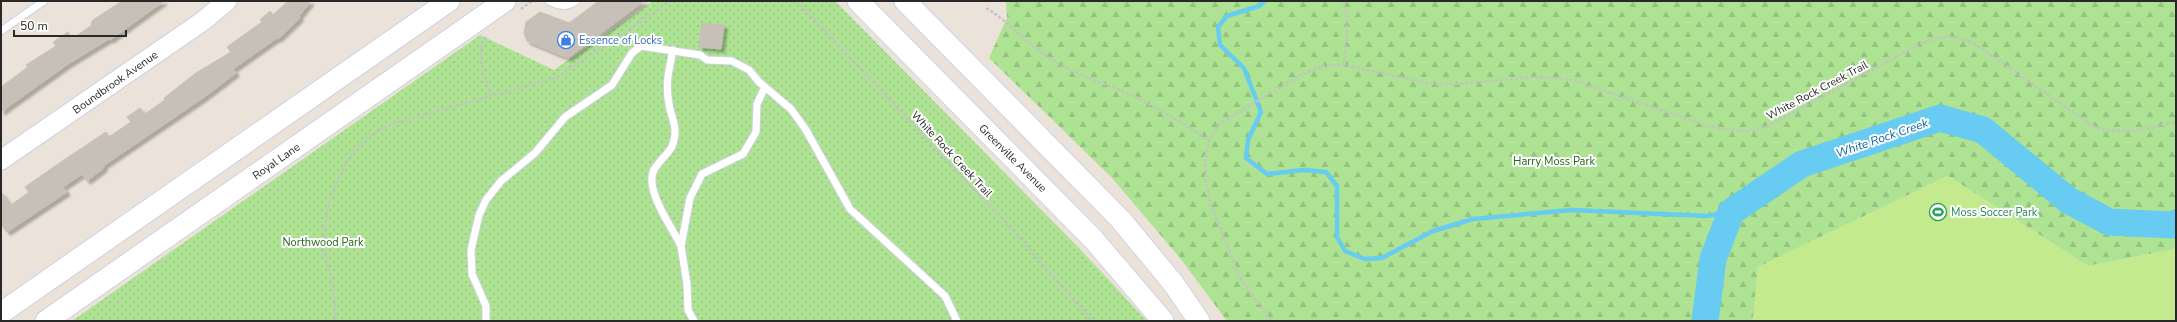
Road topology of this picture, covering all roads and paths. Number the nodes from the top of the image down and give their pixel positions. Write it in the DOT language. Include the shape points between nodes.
graph roads {
  1 [pos="44,1"];
  2 [pos="228,1"];
  3 [pos="449,1"];
  4 [pos="505,1"];
  5 [pos="549,1"];
  6 [pos="576,1"];
  7 [pos="671,1"];
  8 [pos="797,1"];
  9 [pos="858,1"];
  10 [pos="905,1"];
  11 [pos="1342,1"];
  12 [pos="986,8"];
  13 [pos="1,31"];
  14 [pos="487,35"];
  15 [pos="951,47"];
  16 [pos="673,50"];
  17 [pos="1344,65"];
  18 [pos="926,70"];
  19 [pos="765,87"];
  20 [pos="491,96"];
  21 [pos="2176,122"];
  22 [pos="1209,140"];
  23 [pos="1,160"];
  24 [pos="681,246"];
  25 [pos="1,314"];
  26 [pos="46,321"];
  27 [pos="336,321"];
  28 [pos="486,321"];
  29 [pos="694,321"];
  30 [pos="957,321"];
  31 [pos="1092,321"];
  32 [pos="1163,321"];
  33 [pos="1199,321"];
  34 [pos="1271,321"];
  1 -- 13 [label="lane"];
  2 -- 23 [label="street, Boundbrook Avenue" via="203,21"];
  3 -- 25 [label="main road"];
  4 -- 26 [label="main road, Royal Lane"];
  5 -- 6 [label="lane" via="558,6 570,5"];
  7 -- 20 [label="path" via="558,77"];
  8 -- 31 [label="path, White Rock Creek Trail" via="1028,247"];
  9 -- 18 [label="main road, Greenville Avenue"];
  10 -- 15 [label="main road"];
  11 -- 17 [label="path" via="1347,21"];
  12 -- 22 [label="path" via="1053,61 1148,104"];
  14 -- 20 [label="path" via="481,61"];
  15 -- 18 [label="main road"];
  15 -- 33 [label="main road" via="1120,220 1173,283"];
  16 -- 19 [label="lane" via="700,55 707,60 732,61 749,70"];
  16 -- 24 [label="lane" via="666,83 675,130 674,146 655,168 652,190"];
  16 -- 28 [label="lane" via="641,46 632,53 612,85 565,117 535,153 501,182 486,200 479,215 471,250 472,274 486,306"];
  17 -- 21 [label="path, White Rock Creek Trail" via="1432,84 1537,77 1569,79 1712,127 1746,132 1768,126 1920,44 1938,37 1954,36 1975,44 2092,126 2106,132 2124,133"];
  17 -- 22 [label="path, White Rock Creek Trail" via="1324,66 1304,73 1231,116 1218,126"];
  18 -- 32 [label="main road, Greenville Avenue" via="1094,240"];
  19 -- 24 [label="lane" via="758,104 756,132 743,154 702,174 694,190"];
  19 -- 30 [label="lane" via="791,108 850,209 945,296"];
  20 -- 27 [label="path" via="392,124 371,136 356,150 345,166 333,193 325,227 324,250 334,297"];
  22 -- 34 [label="path, White Rock Creek Trail" via="1205,158 1206,183 1211,205 1239,276"];
  24 -- 29 [label="lane" via="688,310"];
}
